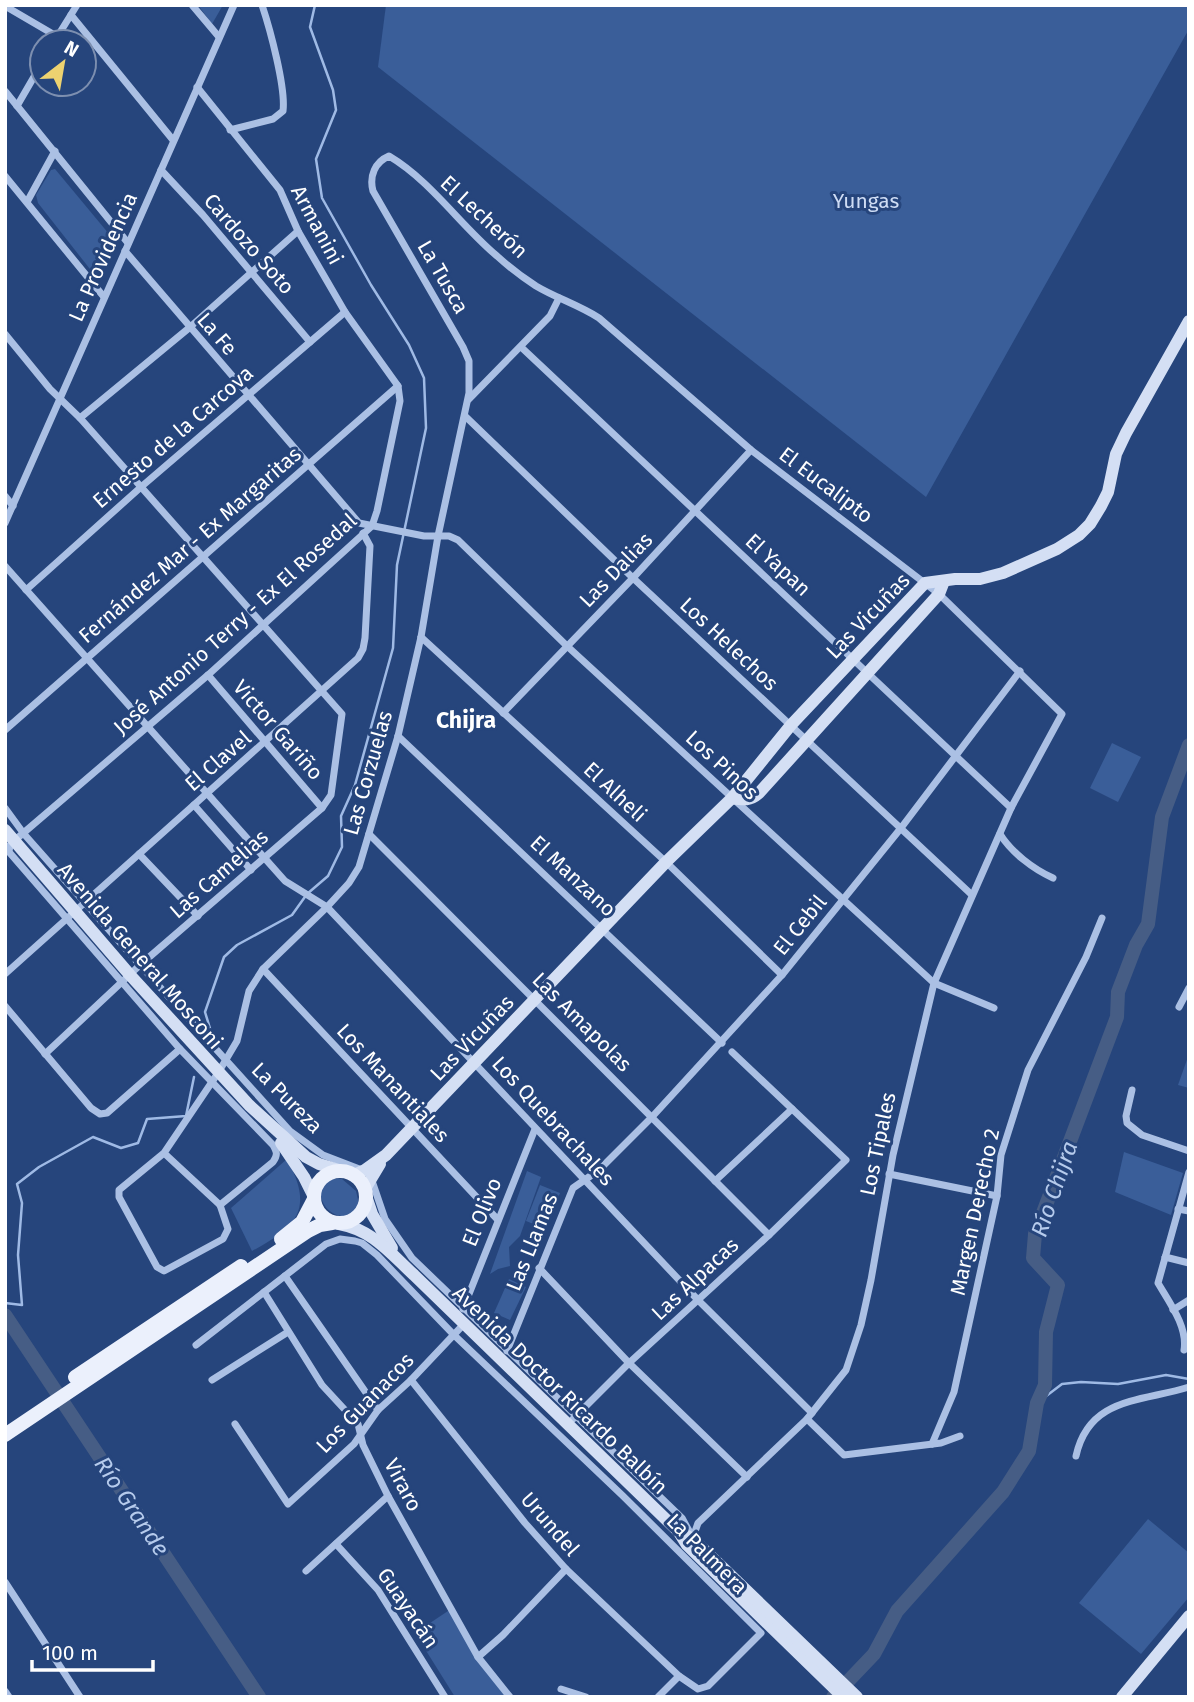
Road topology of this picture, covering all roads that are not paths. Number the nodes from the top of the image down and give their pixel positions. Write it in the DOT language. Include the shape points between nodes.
graph roads {
  1 [pos="77,5"];
  2 [pos="192,5"];
  3 [pos="234,5"];
  4 [pos="262,5"];
  5 [pos="5,6"];
  6 [pos="71,15"];
  7 [pos="39,28"];
  8 [pos="63,28"];
  9 [pos="219,37"];
  10 [pos="28,87"];
  11 [pos="197,87"];
  12 [pos="5,91"];
  13 [pos="17,106"];
  14 [pos="230,130"];
  15 [pos="173,140"];
  16 [pos="55,151"];
  17 [pos="389,156"];
  18 [pos="160,170"];
  19 [pos="5,176"];
  20 [pos="27,202"];
  21 [pos="299,232"];
  22 [pos="128,243"];
  23 [pos="125,251"];
  24 [pos="251,272"];
  25 [pos="104,297"];
  26 [pos="559,298"];
  27 [pos="345,312"];
  28 [pos="1189,321"];
  29 [pos="189,328"];
  30 [pos="5,334"];
  31 [pos="310,342"];
  32 [pos="522,347"];
  33 [pos="398,386"];
  34 [pos="248,396"];
  35 [pos="59,398"];
  36 [pos="468,400"];
  37 [pos="465,416"];
  38 [pos="80,418"];
  39 [pos="463,426"];
  40 [pos="751,450"];
  41 [pos="307,465"];
  42 [pos="141,486"];
  43 [pos="5,496"];
  44 [pos="13,506"];
  45 [pos="695,512"];
  46 [pos="5,523"];
  47 [pos="372,526"];
  48 [pos="363,533"];
  49 [pos="438,536"];
  50 [pos="202,557"];
  51 [pos="5,566"];
  52 [pos="633,578"];
  53 [pos="944,581"];
  54 [pos="925,583"];
  55 [pos="26,590"];
  56 [pos="939,594"];
  57 [pos="264,626"];
  58 [pos="421,637"];
  59 [pos="567,646"];
  60 [pos="86,659"];
  61 [pos="854,659"];
  62 [pos="1020,671"];
  63 [pos="868,672"];
  64 [pos="208,675"];
  65 [pos="322,691"];
  66 [pos="503,713"];
  67 [pos="1062,714"];
  68 [pos="791,725"];
  69 [pos="148,728"];
  70 [pos="5,730"];
  71 [pos="398,736"];
  72 [pos="806,740"];
  73 [pos="266,743"];
  74 [pos="956,757"];
  75 [pos="762,759"];
  76 [pos="777,773"];
  77 [pos="206,794"];
  78 [pos="732,798"];
  79 [pos="194,805"];
  80 [pos="5,808"];
  81 [pos="322,808"];
  82 [pos="1011,808"];
  83 [pos="901,828"];
  84 [pos="5,830"];
  85 [pos="369,834"];
  86 [pos="1000,834"];
  87 [pos="19,837"];
  88 [pos="139,854"];
  89 [pos="265,859"];
  90 [pos="666,862"];
  91 [pos="251,870"];
  92 [pos="1052,878"];
  93 [pos="972,895"];
  94 [pos="842,900"];
  95 [pos="85,902"];
  96 [pos="327,907"];
  97 [pos="71,915"];
  98 [pos="198,916"];
  99 [pos="1102,918"];
  100 [pos="603,929"];
  101 [pos="140,965"];
  102 [pos="263,969"];
  103 [pos="5,974"];
  104 [pos="782,975"];
  105 [pos="126,979"];
  106 [pos="934,983"];
  107 [pos="1189,988"];
  108 [pos="535,1000"];
  109 [pos="5,1006"];
  110 [pos="1179,1007"];
  111 [pos="994,1008"];
  112 [pos="722,1043"];
  113 [pos="180,1049"];
  114 [pos="733,1052"];
  115 [pos="45,1054"];
  116 [pos="226,1061"];
  117 [pos="475,1063"];
  118 [pos="215,1078"];
  119 [pos="1132,1090"];
  120 [pos="249,1105"];
  121 [pos="792,1109"];
  122 [pos="652,1117"];
  123 [pos="412,1129"];
  124 [pos="535,1129"];
  125 [pos="1189,1151"];
  126 [pos="164,1153"];
  127 [pos="1189,1172"];
  128 [pos="889,1174"];
  129 [pos="361,1180"];
  130 [pos="584,1180"];
  131 [pos="715,1181"];
  132 [pos="997,1196"];
  133 [pos="313,1198"];
  134 [pos="220,1205"];
  135 [pos="1178,1209"];
  136 [pos="1189,1211"];
  137 [pos="498,1220"];
  138 [pos="335,1223"];
  139 [pos="769,1235"];
  140 [pos="1165,1257"];
  141 [pos="1189,1263"];
  142 [pos="540,1268"];
  143 [pos="414,1275"];
  144 [pos="285,1276"];
  145 [pos="264,1292"];
  146 [pos="698,1300"];
  147 [pos="1189,1300"];
  148 [pos="193,1304"];
  149 [pos="463,1309"];
  150 [pos="1173,1310"];
  151 [pos="464,1324"];
  152 [pos="288,1332"];
  153 [pos="454,1335"];
  154 [pos="196,1345"];
  155 [pos="1184,1350"];
  156 [pos="504,1355"];
  157 [pos="629,1363"];
  158 [pos="212,1380"];
  159 [pos="411,1380"];
  160 [pos="522,1381"];
  161 [pos="1189,1387"];
  162 [pos="512,1391"];
  163 [pos="378,1410"];
  164 [pos="810,1416"];
  165 [pos="572,1420"];
  166 [pos="5,1423"];
  167 [pos="235,1424"];
  168 [pos="360,1433"];
  169 [pos="5,1435"];
  170 [pos="960,1436"];
  171 [pos="932,1444"];
  172 [pos="1076,1456"];
  173 [pos="747,1477"];
  174 [pos="627,1491"];
  175 [pos="388,1496"];
  176 [pos="690,1542"];
  177 [pos="336,1544"];
  178 [pos="566,1569"];
  179 [pos="306,1571"];
  180 [pos="5,1582"];
  181 [pos="1189,1616"];
  182 [pos="769,1626"];
  183 [pos="478,1657"];
  184 [pos="679,1676"];
  185 [pos="561,1689"];
  186 [pos="5,1690"];
  187 [pos="9,1697"];
  188 [pos="80,1697"];
  189 [pos="445,1697"];
  190 [pos="510,1697"];
  191 [pos="586,1697"];
  192 [pos="658,1697"];
  193 [pos="843,1697"];
  194 [pos="857,1697"];
  195 [pos="1122,1697"];
  1 -- 6 [label="street"];
  2 -- 9 [label="street"];
  3 -- 9 [label="street, La Providencia"];
  4 -- 14 [label="street" via="284,111 273,119"];
  5 -- 7 [label="street"];
  6 -- 8 [label="street"];
  6 -- 15 [label="street"];
  9 -- 11 [label="street, La Providencia"];
  10 -- 13 [label="street"];
  11 -- 14 [label="street, Armanini"];
  11 -- 15 [label="street, La Providencia"];
  12 -- 13 [label="street"];
  13 -- 16 [label="street"];
  14 -- 21 [label="street, Armanini" via="280,190"];
  15 -- 18 [label="street, La Providencia"];
  16 -- 20 [label="street"];
  16 -- 22 [label="street"];
  17 -- 26 [label="street, El Lecherón" via="493,253"];
  17 -- 36 [label="street, La Tusca" via="372,175 373,191 463,347 469,361"];
  18 -- 22 [label="street, La Providencia"];
  18 -- 24 [label="street, Cardozo Soto"];
  19 -- 20 [label="street"];
  20 -- 25 [label="street"];
  21 -- 24 [label="street"];
  21 -- 27 [label="street, Armanini"];
  22 -- 23 [label="street, La Providencia"];
  23 -- 25 [label="street, La Providencia"];
  23 -- 29 [label="street, La Fe"];
  24 -- 29 [label="street"];
  24 -- 31 [label="street, Cardozo Soto"];
  25 -- 35 [label="street, La Providencia"];
  26 -- 32 [label="street" via="550,316"];
  26 -- 40 [label="street, El Eucalipto" via="599,318"];
  27 -- 31 [label="street, Ernesto de la Carcova"];
  27 -- 33 [label="street, Armanini"];
  28 -- 53 [label="street" via="1126,432 1108,492 1090,524 1057,549 1003,572"];
  29 -- 34 [label="street, La Fe"];
  29 -- 38 [label="street"];
  30 -- 35 [label="street, Las Camelias"];
  31 -- 34 [label="street, Ernesto de la Carcova"];
  32 -- 36 [label="street"];
  32 -- 45 [label="street, El Yapan"];
  33 -- 41 [label="street, Fernández Mar - Ex Margaritas"];
  33 -- 47 [label="street, José Antonio Terry - Ex El Rosedal" via="400,401"];
  34 -- 41 [label="street, La Fe"];
  34 -- 42 [label="street, Ernesto de la Carcova"];
  35 -- 38 [label="street, Las Camelias"];
  35 -- 44 [label="street, La Providencia"];
  36 -- 37 [label="street, La Tusca"];
  37 -- 39 [label="street, La Tusca"];
  37 -- 52 [label="street, Los Helechos"];
  38 -- 42 [label="street, Las Camelias"];
  39 -- 49 [label="street, Las Corzuelas"];
  40 -- 45 [label="street, Las Dalias"];
  40 -- 54 [label="street, El Eucalipto"];
  41 -- 47 [label="street, La Fe" via="359,523"];
  41 -- 50 [label="street, Fernández Mar - Ex Margaritas"];
  42 -- 50 [label="street, Las Camelias"];
  42 -- 55 [label="street, Ernesto de la Carcova"];
  43 -- 44 [label="street"];
  44 -- 46 [label="street, La Providencia"];
  45 -- 52 [label="street, Las Dalias"];
  45 -- 61 [label="street, El Yapan"];
  47 -- 48 [label="street, José Antonio Terry - Ex El Rosedal"];
  47 -- 49 [label="street"];
  48 -- 57 [label="street, José Antonio Terry - Ex El Rosedal"];
  48 -- 65 [label="street, El Clavel" via="370,546 363,649"];
  49 -- 58 [label="street, Las Corzuelas"];
  49 -- 59 [label="street, Los Pinos" via="458,540"];
  50 -- 57 [label="street, Las Camelias"];
  50 -- 60 [label="street, Fernández Mar - Ex Margaritas"];
  51 -- 55 [label="street, Los Quebrachales"];
  52 -- 59 [label="street, Las Dalias"];
  52 -- 68 [label="street, Los Helechos"];
  53 -- 54 [label="street, Las Vicuñas"];
  53 -- 56 [label="street, Las Vicuñas"];
  54 -- 56 [label="street, El Eucalipto"];
  54 -- 61 [label="street, Las Vicuñas"];
  55 -- 60 [label="street, Los Quebrachales"];
  56 -- 62 [label="street, El Eucalipto"];
  56 -- 63 [label="street, Las Vicuñas"];
  57 -- 64 [label="street, José Antonio Terry - Ex El Rosedal"];
  57 -- 65 [label="street, Las Camelias"];
  58 -- 66 [label="street, El Alheli"];
  58 -- 71 [label="street, Las Corzuelas"];
  59 -- 66 [label="street, Las Dalias"];
  59 -- 78 [label="street, Los Pinos"];
  60 -- 69 [label="street, Los Quebrachales"];
  60 -- 70 [label="street, Fernández Mar - Ex Margaritas"];
  61 -- 63 [label="street, El Yapan"];
  61 -- 68 [label="street, Las Vicuñas"];
  62 -- 67 [label="street, El Eucalipto"];
  62 -- 74 [label="street, El Cebil"];
  63 -- 72 [label="street, Las Vicuñas"];
  63 -- 74 [label="street, El Yapan"];
  64 -- 69 [label="street, José Antonio Terry - Ex El Rosedal"];
  64 -- 73 [label="street, Victor Gariño"];
  65 -- 73 [label="street, El Clavel"];
  65 -- 81 [label="street, Las Camelias" via="342,714 343,723 331,795"];
  66 -- 90 [label="street, El Alheli"];
  67 -- 82 [label="street, Los Tipales"];
  68 -- 72 [label="street, Los Helechos"];
  68 -- 75 [label="street, Las Vicuñas"];
  69 -- 77 [label="street, Los Quebrachales"];
  69 -- 87 [label="street, José Antonio Terry - Ex El Rosedal"];
  71 -- 85 [label="street, Las Corzuelas"];
  71 -- 100 [label="street, El Manzano"];
  72 -- 76 [label="street, Las Vicuñas"];
  72 -- 83 [label="street, Los Helechos"];
  73 -- 77 [label="street, El Clavel"];
  73 -- 81 [label="street, Victor Gariño"];
  74 -- 82 [label="street, El Yapan"];
  74 -- 83 [label="street, El Cebil"];
  75 -- 76 [label="street" via="774,764"];
  75 -- 78 [label="street, Las Vicuñas"];
  76 -- 78 [label="street, Las Vicuñas" via="753,798"];
  77 -- 79 [label="street, El Clavel"];
  77 -- 89 [label="street, Los Quebrachales"];
  78 -- 90 [label="street, Las Vicuñas"];
  78 -- 94 [label="street, Los Pinos"];
  79 -- 88 [label="street, El Clavel"];
  79 -- 91 [label="street"];
  80 -- 87 [label="street, La Pureza"];
  81 -- 89 [label="street, Las Camelias"];
  82 -- 86 [label="street, Los Tipales"];
  83 -- 93 [label="street, Los Helechos"];
  83 -- 94 [label="street, El Cebil"];
  84 -- 87 [label="street, Avenida General Mosconi"];
  85 -- 96 [label="street, Las Corzuelas" via="359,867"];
  85 -- 108 [label="street, Las Amapolas"];
  86 -- 92 [label="street" via="1005,843"];
  86 -- 93 [label="street, Los Tipales"];
  87 -- 95 [label="street, La Pureza"];
  87 -- 97 [label="street, Avenida General Mosconi"];
  88 -- 95 [label="street, El Clavel"];
  88 -- 98 [label="street"];
  89 -- 91 [label="street, Las Camelias"];
  89 -- 96 [label="street, Los Quebrachales" via="285,881"];
  90 -- 100 [label="street, Las Vicuñas"];
  90 -- 104 [label="street, El Alheli"];
  91 -- 98 [label="street, Las Camelias"];
  93 -- 106 [label="street, Los Tipales"];
  94 -- 104 [label="street, El Cebil"];
  94 -- 106 [label="street, Los Pinos"];
  95 -- 97 [label="street, El Clavel"];
  95 -- 101 [label="street, La Pureza"];
  96 -- 102 [label="street, Las Corzuelas"];
  96 -- 117 [label="street, Los Quebrachales"];
  97 -- 103 [label="street, El Clavel"];
  97 -- 105 [label="street, Avenida General Mosconi"];
  98 -- 101 [label="street, Las Camelias"];
  99 -- 132 [label="street, Margen Derecho 2" via="1028,1070 1002,1155"];
  100 -- 108 [label="street, Las Vicuñas"];
  100 -- 112 [label="street, El Manzano"];
  101 -- 105 [label="street, Las Camelias"];
  101 -- 116 [label="street, La Pureza"];
  102 -- 116 [label="street, Las Corzuelas" via="248,991 237,1041"];
  102 -- 123 [label="street, Los Manantiales"];
  104 -- 112 [label="street, El Cebil"];
  105 -- 113 [label="street"];
  105 -- 115 [label="street, Las Camelias"];
  105 -- 118 [label="street, Avenida General Mosconi"];
  106 -- 111 [label="street, Los Pinos"];
  106 -- 128 [label="street, Los Tipales"];
  107 -- 110 [label="street"];
  108 -- 117 [label="street, Las Vicuñas"];
  108 -- 122 [label="street, Las Amapolas"];
  109 -- 115 [label="street"];
  112 -- 122 [label="street, El Cebil"];
  113 -- 115 [label="street" via="107,1113 95,1112"];
  113 -- 118 [label="street"];
  114 -- 121 [label="street"];
  116 -- 118 [label="street, Las Corzuelas"];
  116 -- 129 [label="street, La Pureza" via="290,1131"];
  117 -- 123 [label="street, Las Vicuñas"];
  117 -- 124 [label="street, Los Quebrachales"];
  118 -- 120 [label="street, Avenida General Mosconi"];
  118 -- 126 [label="street, Las Corzuelas"];
  118 -- 134 [label="street" via="277,1152 272,1162"];
  119 -- 125 [label="street" via="1127,1123 1142,1135"];
  120 -- 129 [label="street" via="306,1157"];
  120 -- 133 [label="street" via="285,1147"];
  121 -- 131 [label="street"];
  121 -- 139 [label="street, Las Alpacas" via="846,1160"];
  122 -- 130 [label="street, El Cebil"];
  122 -- 131 [label="street, Las Amapolas"];
  123 -- 129 [label="street, Las Vicuñas"];
  123 -- 137 [label="street, Los Manantiales"];
  124 -- 130 [label="street, Los Quebrachales"];
  124 -- 137 [label="street, El Olivo"];
  126 -- 134 [label="street"];
  126 -- 134 [label="street, Las Corzuelas" via="119,1190 157,1267 169,1269 223,1239 228,1229"];
  127 -- 135 [label="street"];
  128 -- 132 [label="street"];
  128 -- 164 [label="street, Los Tipales" via="871,1280 851,1357 840,1380"];
  129 -- 133 [label="main road" via="336,1171 322,1178"];
  129 -- 138 [label="main road" via="365,1205 356,1219"];
  129 -- 143 [label="street" via="385,1238"];
  129 -- 149 [label="street" via="412,1258"];
  130 -- 142 [label="street, Las Llamas" via="569,1195"];
  130 -- 146 [label="street, Los Quebrachales"];
  131 -- 139 [label="street, Las Amapolas"];
  132 -- 171 [label="street, Margen Derecho 2" via="954,1392"];
  133 -- 138 [label="main road" via="319,1215"];
  133 -- 148 [label="main road" via="302,1222 291,1232"];
  135 -- 136 [label="street"];
  135 -- 140 [label="street"];
  137 -- 149 [label="street, El Olivo"];
  138 -- 143 [label="street" via="372,1236"];
  138 -- 148 [label="main road" via="308,1231"];
  139 -- 146 [label="street, Las Alpacas"];
  140 -- 141 [label="street"];
  140 -- 150 [label="street" via="1158,1283"];
  142 -- 156 [label="street, Las Llamas"];
  142 -- 157 [label="street"];
  143 -- 151 [label="street, Avenida Doctor Ricardo Balbín"];
  144 -- 145 [label="street"];
  144 -- 153 [label="street, La Palmera" via="333,1240 362,1243"];
  144 -- 163 [label="street"];
  145 -- 152 [label="street, Viraro"];
  145 -- 154 [label="street"];
  146 -- 157 [label="street, Las Alpacas"];
  146 -- 164 [label="street, Los Quebrachales"];
  147 -- 150 [label="street"];
  148 -- 166 [label="main road"];
  148 -- 169 [label="main road"];
  149 -- 156 [label="street"];
  150 -- 155 [label="street"];
  151 -- 153 [label="street, Los Guanacos"];
  151 -- 156 [label="street, Avenida Doctor Ricardo Balbín"];
  152 -- 158 [label="street"];
  152 -- 168 [label="street, Viraro" via="322,1385 358,1424"];
  153 -- 159 [label="street, Los Guanacos"];
  153 -- 162 [label="street, La Palmera"];
  156 -- 160 [label="street, Avenida Doctor Ricardo Balbín"];
  156 -- 165 [label="street"];
  157 -- 165 [label="street, Las Alpacas"];
  157 -- 173 [label="street"];
  159 -- 163 [label="street, Los Guanacos"];
  159 -- 178 [label="street, Urundel"];
  160 -- 162 [label="street"];
  160 -- 165 [label="street, Avenida Doctor Ricardo Balbín"];
  161 -- 172 [label="street" via="1116,1405 1097,1415"];
  162 -- 174 [label="street, La Palmera"];
  163 -- 168 [label="street, Los Guanacos"];
  164 -- 171 [label="street, Los Quebrachales" via="844,1455"];
  164 -- 173 [label="street, Los Tipales"];
  165 -- 174 [label="street, Avenida Doctor Ricardo Balbín"];
  165 -- 176 [label="street" via="682,1518"];
  167 -- 168 [label="street, Los Guanacos" via="288,1503 354,1444"];
  168 -- 175 [label="street, Viraro"];
  170 -- 171 [label="street"];
  173 -- 176 [label="street, Los Tipales" via="698,1523"];
  174 -- 176 [label="street, Avenida Doctor Ricardo Balbín"];
  174 -- 182 [label="street, La Palmera"];
  175 -- 177 [label="street"];
  175 -- 183 [label="street, Viraro"];
  176 -- 182 [label="street, Avenida Doctor Ricardo Balbín"];
  177 -- 179 [label="street"];
  177 -- 189 [label="street, Guayacán" via="378,1590"];
  178 -- 183 [label="street"];
  178 -- 184 [label="street, Urundel"];
  180 -- 188 [label="street"];
  181 -- 195 [label="street"];
  182 -- 184 [label="street" via="708,1686 698,1689"];
  182 -- 193 [label="street, Avenida Doctor Ricardo Balbín"];
  182 -- 194 [label="street, Avenida Doctor Ricardo Balbín"];
  183 -- 190 [label="street, Viraro"];
  184 -- 192 [label="street"];
  185 -- 191 [label="street"];
  186 -- 187 [label="street"];
}
